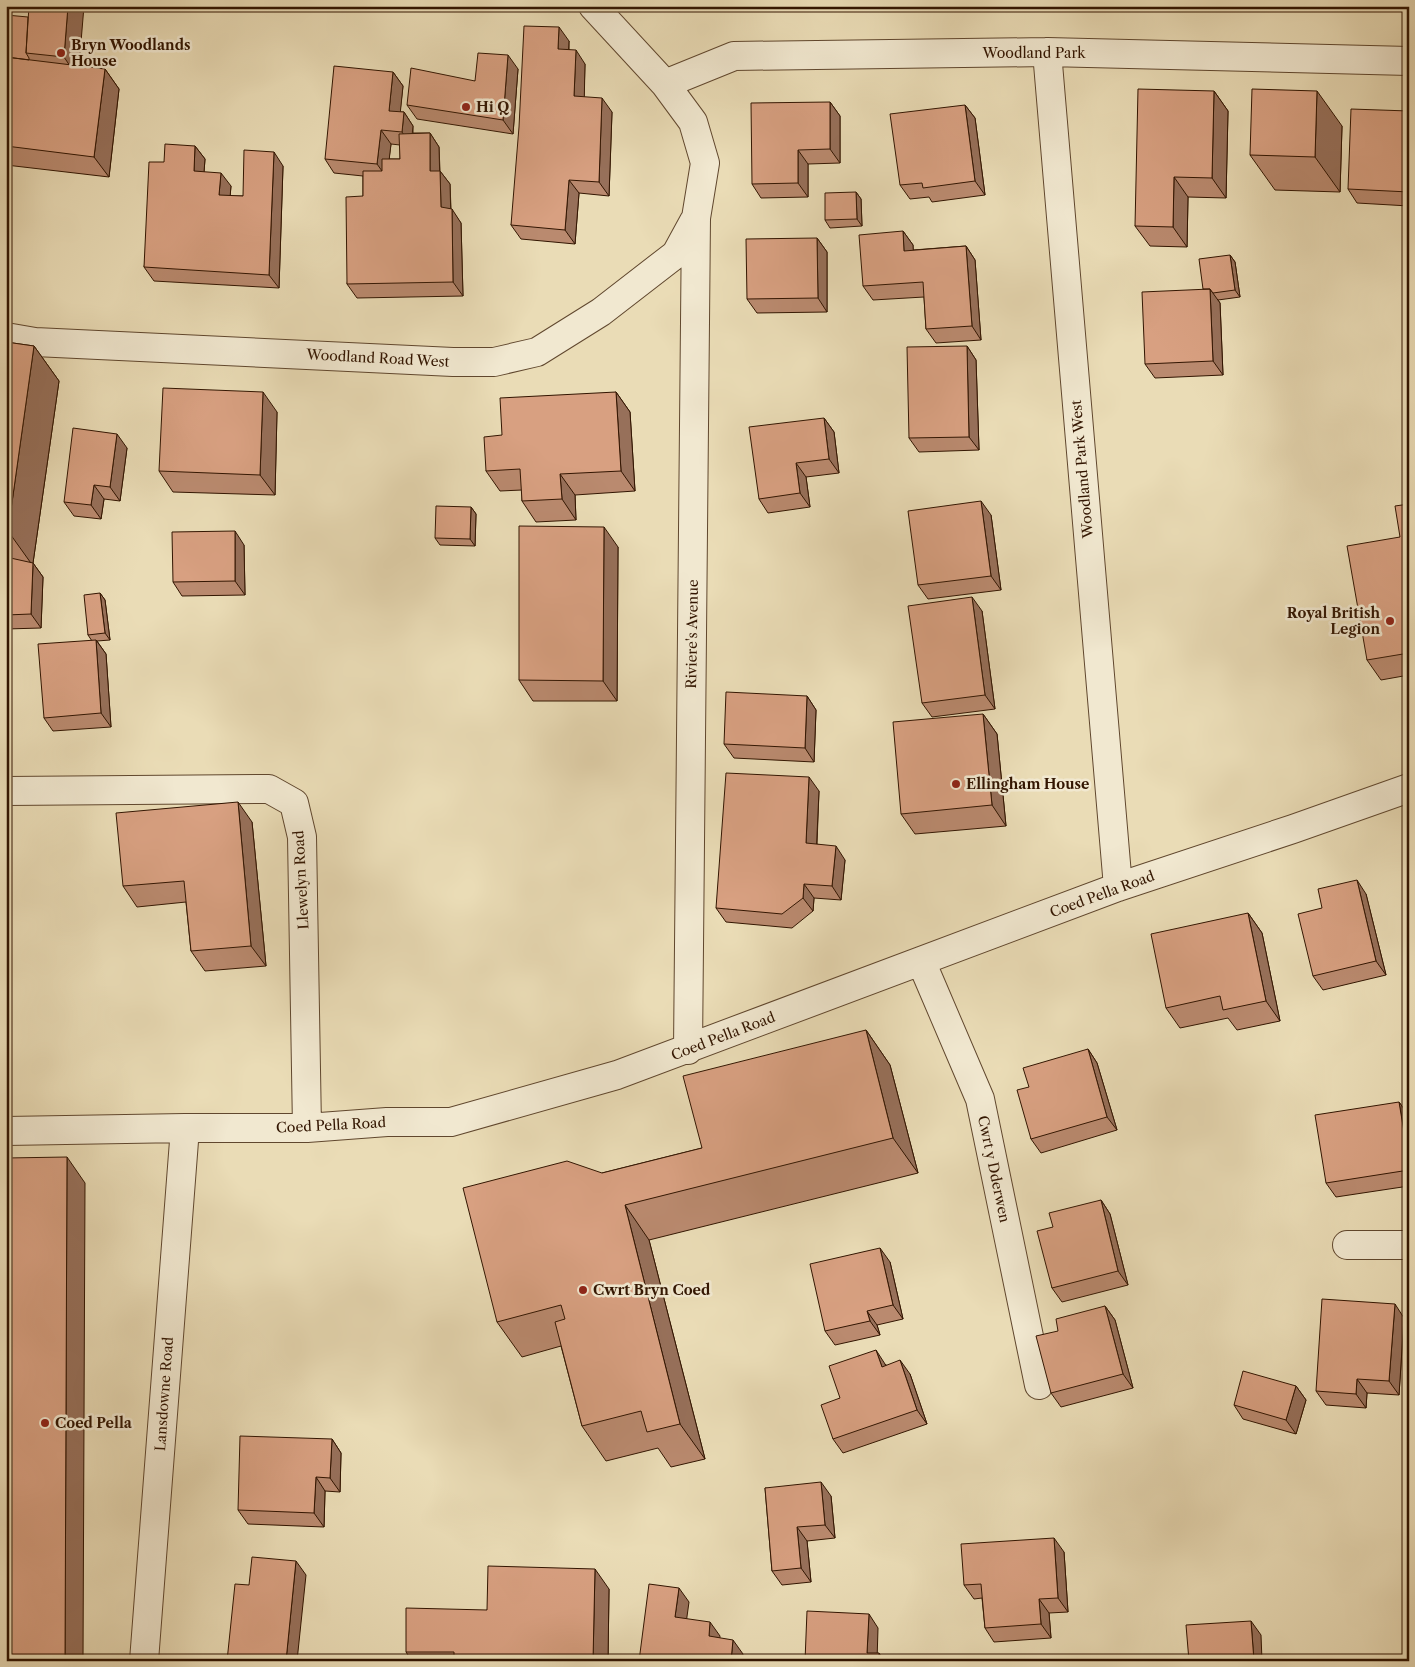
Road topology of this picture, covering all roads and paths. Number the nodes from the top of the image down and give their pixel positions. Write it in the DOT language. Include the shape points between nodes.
graph roads {
  1 [pos="593,6"];
  2 [pos="1047,52"];
  3 [pos="1409,61"];
  4 [pos="665,84"];
  5 [pos="696,218"];
  6 [pos="6,337"];
  7 [pos="1409,788"];
  8 [pos="6,791"];
  9 [pos="1118,887"];
  10 [pos="921,961"];
  11 [pos="688,1050"];
  12 [pos="185,1128"];
  13 [pos="307,1128"];
  14 [pos="6,1131"];
  15 [pos="1347,1245"];
  16 [pos="1409,1246"];
  17 [pos="1039,1385"];
  18 [pos="144,1661"];
  1 -- 4 [label="street"];
  2 -- 3 [label="street, Woodland Park"];
  2 -- 4 [label="street, Woodland Park" via="734,56"];
  2 -- 9 [label="street, Woodland Park West"];
  4 -- 5 [label="street" via="692,122 705,163"];
  5 -- 6 [label="street, Woodland Road West" via="676,254 601,312 537,352 494,362 35,342"];
  5 -- 11 [label="street, Riviere's Avenue"];
  7 -- 9 [label="street, Coed Pella Road"];
  8 -- 13 [label="street, Llewelyn Road" via="269,789 294,803 302,836"];
  9 -- 10 [label="street, Coed Pella Road"];
  10 -- 11 [label="street, Coed Pella Road"];
  10 -- 17 [label="street, Cwrt y Dderwen" via="980,1100"];
  11 -- 13 [label="street, Coed Pella Road" via="617,1075 451,1122 387,1122"];
  12 -- 13 [label="street, Coed Pella Road"];
  12 -- 14 [label="street, Coed Pella Road"];
  12 -- 18 [label="street, Lansdowne Road"];
  15 -- 16 [label="street"];
}
